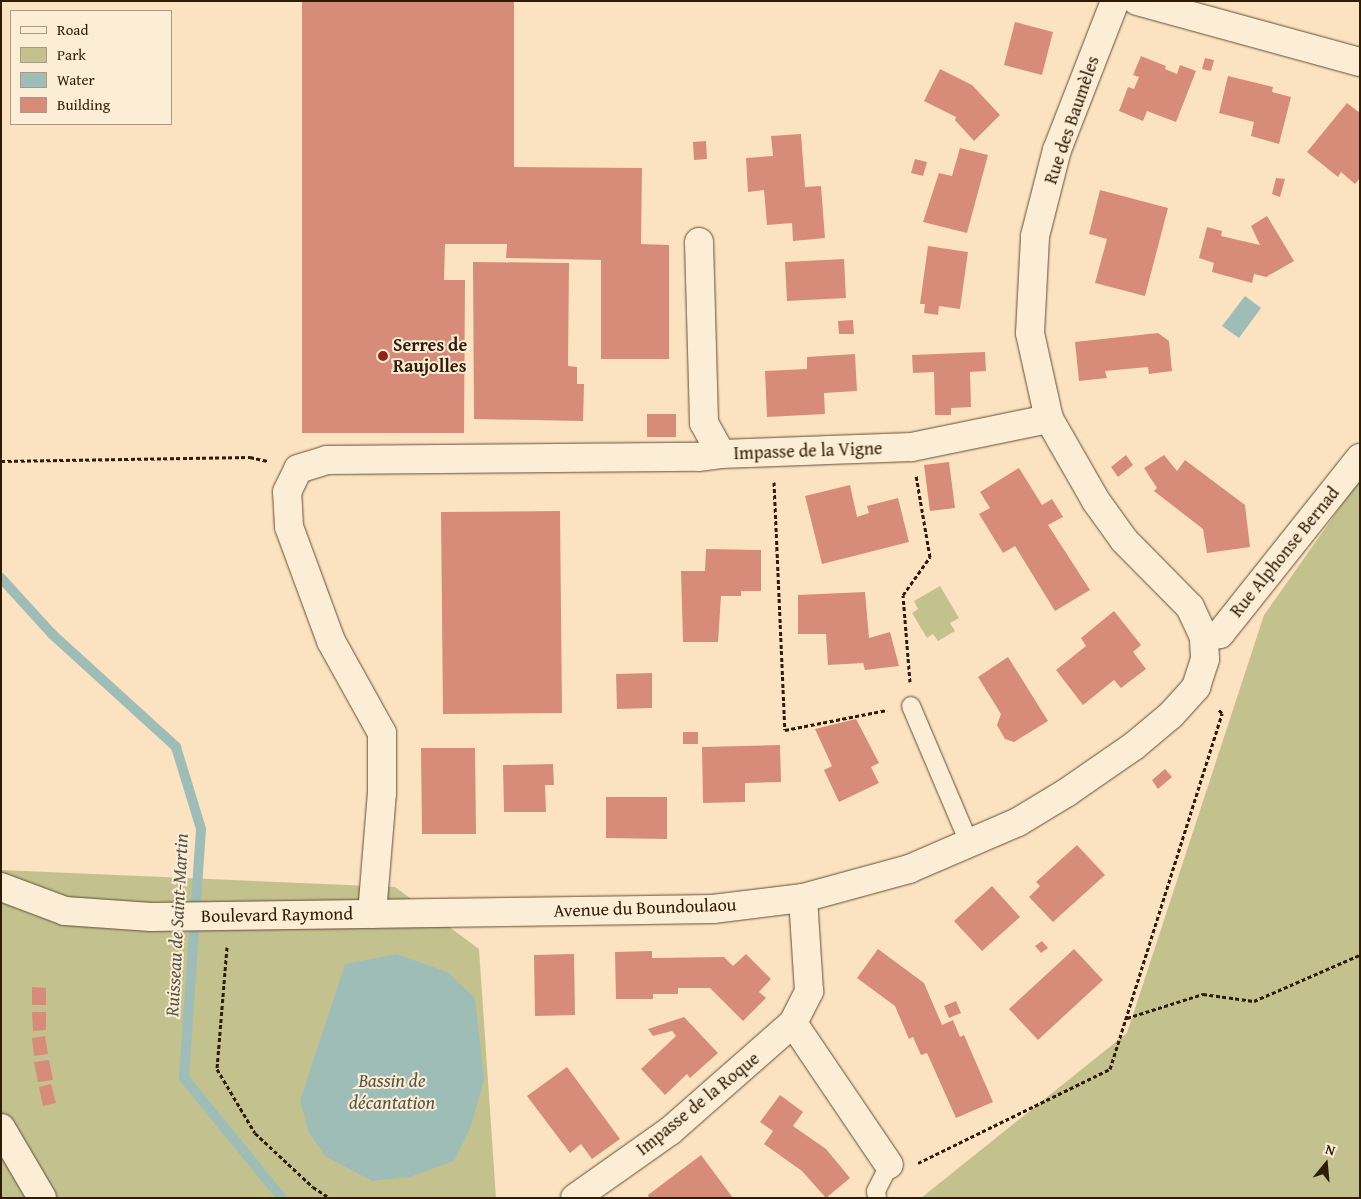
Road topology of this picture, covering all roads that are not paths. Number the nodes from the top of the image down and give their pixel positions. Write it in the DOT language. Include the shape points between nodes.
graph roads {
  1 [pos="1115,1"];
  2 [pos="1137,1"];
  3 [pos="1360,62"];
  4 [pos="699,242"];
  5 [pos="1049,419"];
  6 [pos="721,454"];
  7 [pos="1360,458"];
  8 [pos="1204,636"];
  9 [pos="911,706"];
  10 [pos="970,845"];
  11 [pos="4,893"];
  12 [pos="803,898"];
  13 [pos="372,914"];
  14 [pos="793,1023"];
  15 [pos="1,1128"];
  16 [pos="889,1165"];
  17 [pos="42,1198"];
  18 [pos="575,1198"];
  19 [pos="877,1198"];
  1 -- 5 [label="street, Rue des Baumèles" via="1057,150 1035,236 1030,333"];
  2 -- 3 [label="street"];
  4 -- 6 [label="street, Impasse de la Vigne" via="704,423"];
  5 -- 6 [label="street, Impasse de la Vigne" via="912,448"];
  5 -- 8 [label="street, Rue des Baumèles" via="1096,501 1124,540 1190,607"];
  6 -- 13 [label="street" via="698,457 327,460 298,469 287,492 289,527 331,641 382,733 382,793"];
  7 -- 8 [label="street, Rue Alphonse Bernad" via="1220,634"];
  8 -- 10 [label="street, Avenue du Boundoulaou" via="1205,659 1196,687 1172,715 1102,770 1018,822"];
  9 -- 10 [label="lane"];
  10 -- 12 [label="street, Avenue du Boundoulaou" via="910,870"];
  11 -- 13 [label="street, Boulevard Raymond" via="65,911 151,917"];
  12 -- 13 [label="street, Avenue du Boundoulaou" via="713,909"];
  12 -- 14 [label="street, Impasse de la Roque" via="809,991"];
  14 -- 16 [label="street"];
  14 -- 18 [label="street, Impasse de la Roque" via="670,1131"];
  15 -- 17 [label="street"];
  16 -- 19 [label="lane" via="876,1191"];
}
